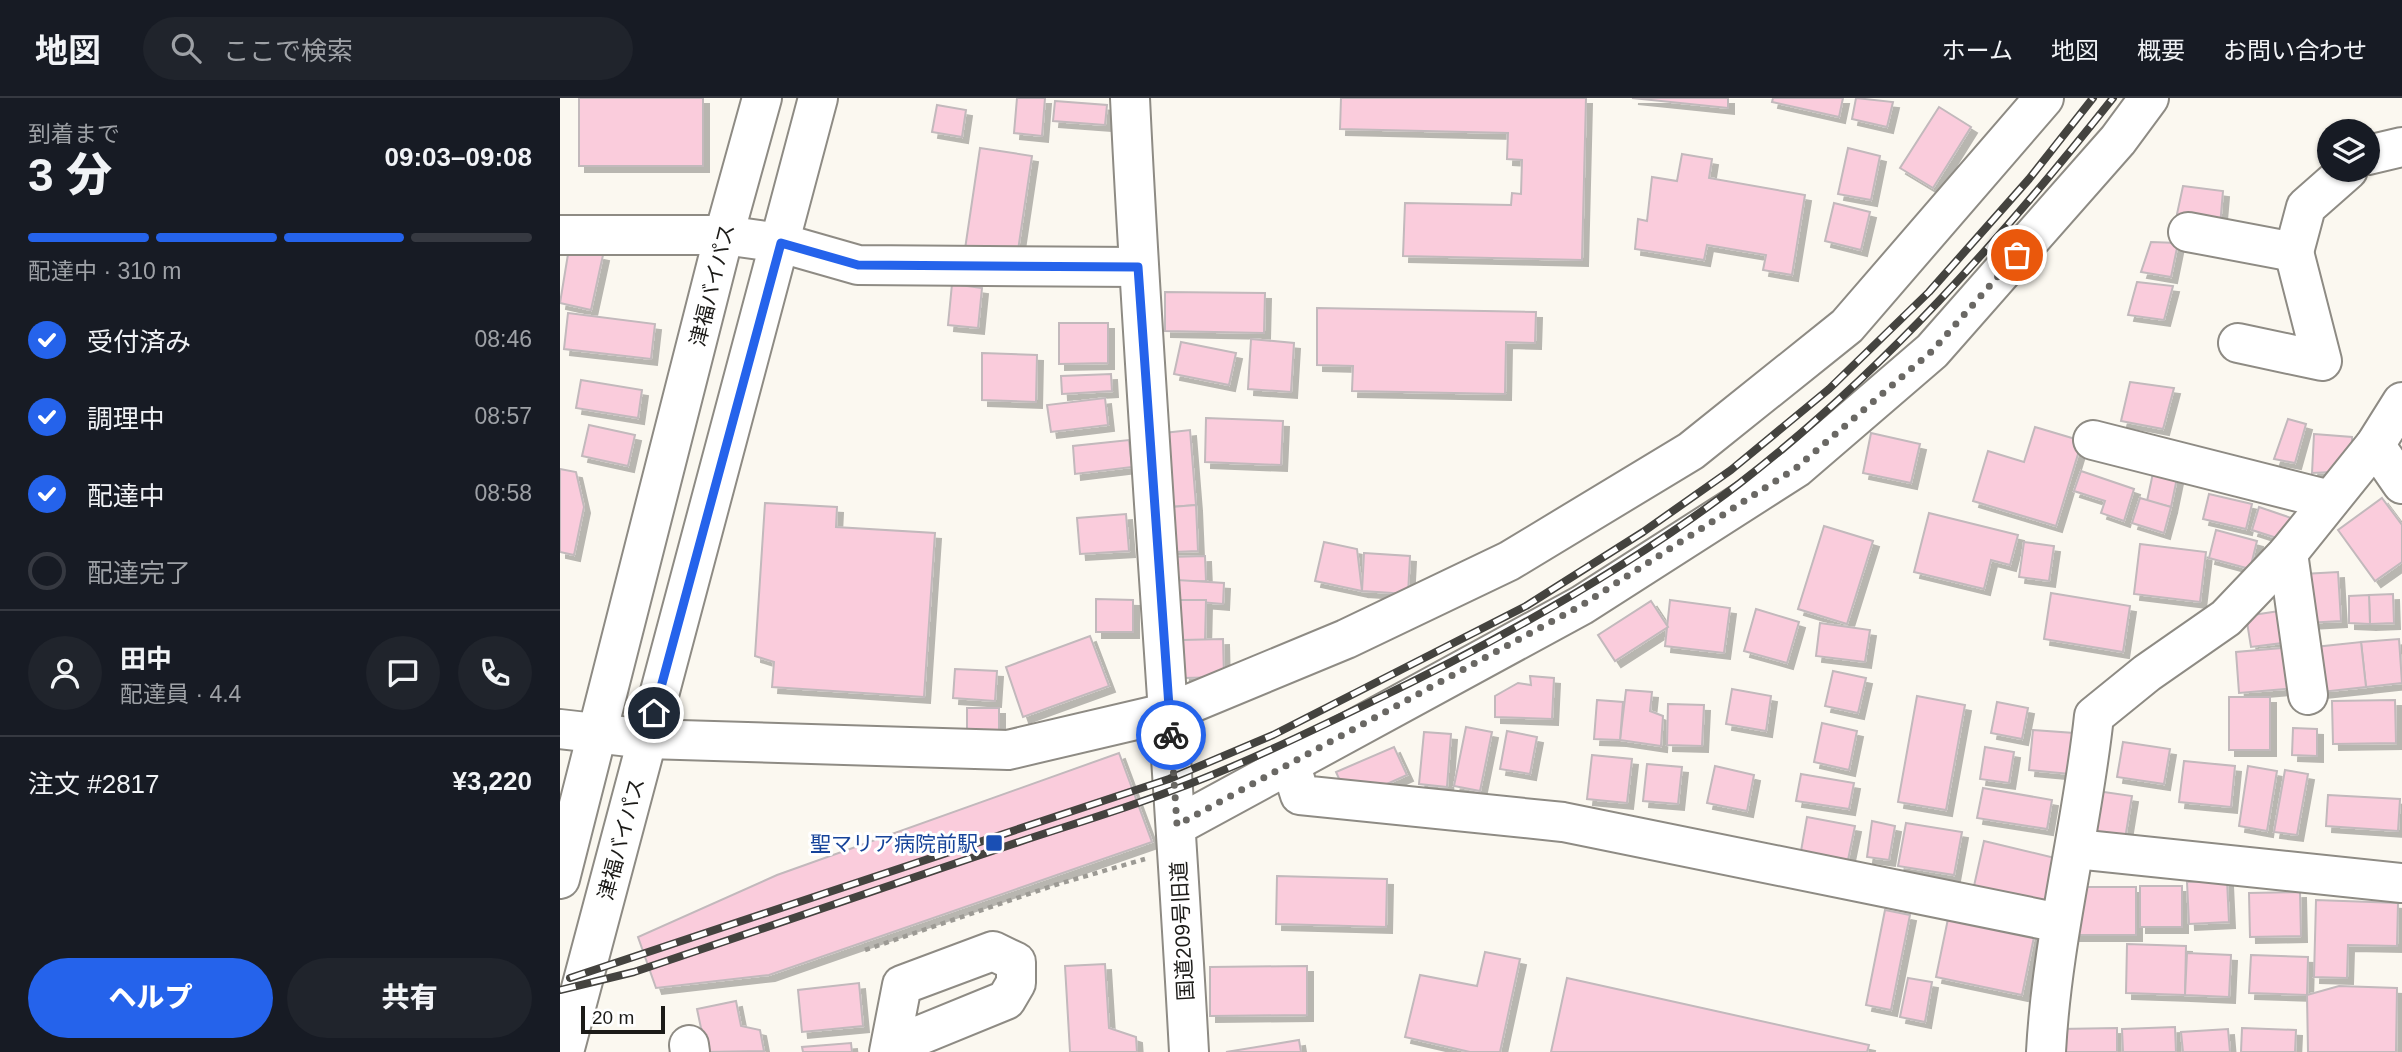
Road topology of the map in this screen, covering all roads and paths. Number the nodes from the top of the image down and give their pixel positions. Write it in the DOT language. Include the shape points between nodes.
graph roads {
  1 [pos="762,98"];
  2 [pos="818,98"];
  3 [pos="1130,98"];
  4 [pos="2045,98"];
  5 [pos="2149,98"];
  6 [pos="2402,147"];
  7 [pos="2380,152"];
  8 [pos="2334,182"];
  9 [pos="2188,232"];
  10 [pos="560,235"];
  11 [pos="724,235"];
  12 [pos="781,243"];
  13 [pos="2294,252"];
  14 [pos="1138,267"];
  15 [pos="2238,342"];
  16 [pos="2402,402"];
  17 [pos="2093,440"];
  18 [pos="2389,448"];
  19 [pos="2402,484"];
  20 [pos="2330,500"];
  21 [pos="2288,553"];
  22 [pos="2308,695"];
  23 [pos="1170,712"];
  24 [pos="560,729"];
  25 [pos="599,733"];
  26 [pos="647,739"];
  27 [pos="1290,763"];
  28 [pos="1177,825"];
  29 [pos="2076,849"];
  30 [pos="1152,857"];
  31 [pos="560,879"];
  32 [pos="2402,883"];
  33 [pos="2060,923"];
  34 [pos="865,950"];
  35 [pos="564,1052"];
  36 [pos="889,1052"];
  37 [pos="904,1052"];
  38 [pos="1189,1052"];
  39 [pos="2046,1052"];
  1 -- 11 [label="main road, 津福バイパス"];
  2 -- 12 [label="main road, 津福バイパス"];
  3 -- 14 [label="main road, 国道209号旧道"];
  4 -- 23 [label="main road" via="1847,326 1690,451 1509,561 1346,639"];
  5 -- 27 [label="main road" via="2118,140 1932,351 1796,468 1582,605"];
  6 -- 7 [label="main road"];
  8 -- 13 [label="main road" via="2306,207"];
  9 -- 13 [label="main road"];
  10 -- 11 [label="main road"];
  11 -- 12 [label="main road"];
  11 -- 25 [label="main road, 津福バイパス"];
  12 -- 14 [label="main road" via="858,265"];
  12 -- 26 [label="main road, 津福バイパス"];
  13 -- 15 [label="main road" via="2322,361"];
  14 -- 23 [label="main road, 国道209号旧道"];
  16 -- 18 [label="main road"];
  17 -- 20 [label="main road"];
  18 -- 19 [label="main road"];
  18 -- 20 [label="main road"];
  20 -- 21 [label="main road"];
  21 -- 22 [label="main road"];
  21 -- 29 [label="main road" via="2226,618 2094,716"];
  23 -- 26 [label="main road" via="1008,750"];
  23 -- 28 [label="main road, 国道209号旧道"];
  24 -- 25 [label="main road"];
  25 -- 26 [label="main road"];
  25 -- 31 [label="main road, 津福バイパス"];
  26 -- 35 [label="main road, 津福バイパス"];
  27 -- 28 [label="main road"];
  27 -- 33 [label="main road" via="1300,794 1563,822"];
  28 -- 38 [label="main road, 国道209号旧道"];
  29 -- 32 [label="main road"];
  29 -- 33 [label="main road"];
  30 -- 34 [label="path"];
  33 -- 39 [label="main road"];
  36 -- 37 [label="main road" via="902,985 993,950 1016,962 1016,983 1006,1000 913,1038"];
}
